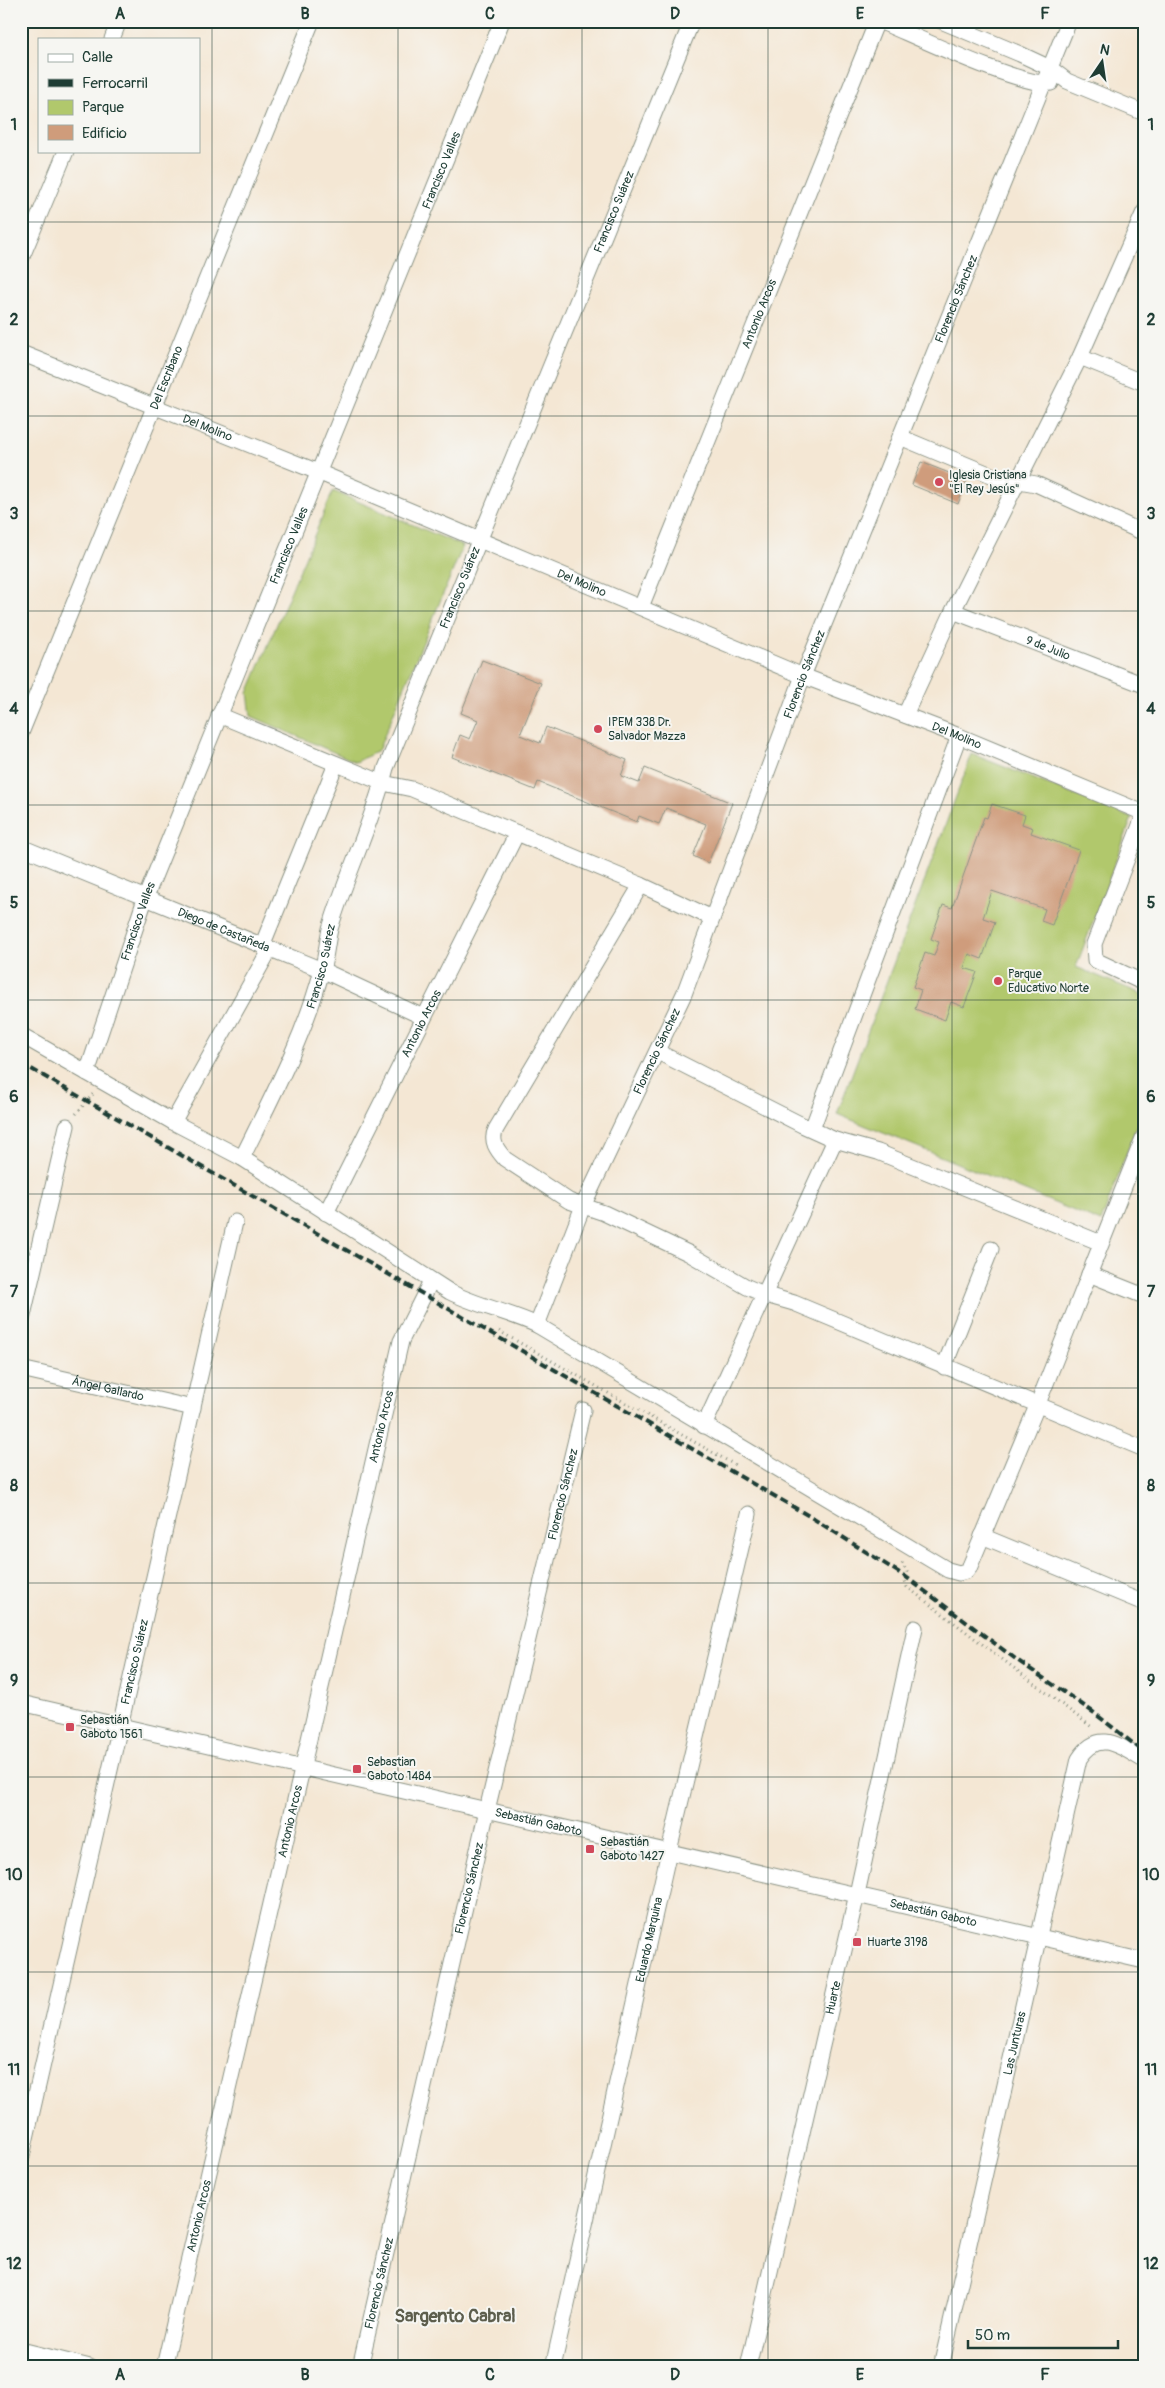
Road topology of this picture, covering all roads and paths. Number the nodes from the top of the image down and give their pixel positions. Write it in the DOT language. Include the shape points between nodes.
graph roads {
  1 [pos="119,21"];
  2 [pos="312,21"];
  3 [pos="502,21"];
  4 [pos="692,21"];
  5 [pos="878,21"];
  6 [pos="941,21"];
  7 [pos="1069,21"];
  8 [pos="112,38"];
  9 [pos="1050,68"];
  10 [pos="1067,81"];
  11 [pos="1042,84"];
  12 [pos="1144,113"];
  13 [pos="66,152"];
  14 [pos="1144,212"];
  15 [pos="1138,242"];
  16 [pos="21,260"];
  17 [pos="21,353"];
  18 [pos="1080,357"];
  19 [pos="1144,384"];
  20 [pos="154,407"];
  21 [pos="900,437"];
  22 [pos="318,472"];
  23 [pos="1017,481"];
  24 [pos="1144,533"];
  25 [pos="478,541"];
  26 [pos="641,607"];
  27 [pos="953,611"];
  28 [pos="803,676"];
  29 [pos="1144,685"];
  30 [pos="219,715"];
  31 [pos="905,715"];
  32 [pos="21,733"];
  33 [pos="959,736"];
  34 [pos="336,764"];
  35 [pos="382,783"];
  36 [pos="1144,814"];
  37 [pos="517,834"];
  38 [pos="21,847"];
  39 [pos="640,885"];
  40 [pos="145,899"];
  41 [pos="712,918"];
  42 [pos="266,948"];
  43 [pos="322,970"];
  44 [pos="1144,983"];
  45 [pos="423,1018"];
  46 [pos="21,1035"];
  47 [pos="658,1052"];
  48 [pos="87,1073"];
  49 [pos="98,1087"];
  50 [pos="87,1088"];
  51 [pos="102,1097"];
  52 [pos="173,1122"];
  53 [pos="67,1126"];
  54 [pos="812,1130"];
  55 [pos="1144,1136"];
  56 [pos="835,1140"];
  57 [pos="242,1158"];
  58 [pos="583,1206"];
  59 [pos="326,1213"];
  60 [pos="235,1222"];
  61 [pos="1101,1243"];
  62 [pos="991,1249"];
  63 [pos="1089,1274"];
  64 [pos="431,1281"];
  65 [pos="766,1295"];
  66 [pos="1144,1296"];
  67 [pos="21,1324"];
  68 [pos="537,1325"];
  69 [pos="495,1328"];
  70 [pos="944,1367"];
  71 [pos="21,1369"];
  72 [pos="1037,1406"];
  73 [pos="193,1408"];
  74 [pos="583,1410"];
  75 [pos="704,1426"];
  76 [pos="1144,1450"];
  77 [pos="742,1470"];
  78 [pos="749,1514"];
  79 [pos="982,1536"];
  80 [pos="896,1558"];
  81 [pos="1144,1603"];
  82 [pos="915,1628"];
  83 [pos="21,1703"];
  84 [pos="120,1726"];
  85 [pos="1113,1743"];
  86 [pos="1144,1760"];
  87 [pos="304,1768"];
  88 [pos="487,1810"];
  89 [pos="669,1851"];
  90 [pos="856,1894"];
  91 [pos="1039,1937"];
  92 [pos="1144,1961"];
  93 [pos="21,2160"];
  94 [pos="21,2350"];
  95 [pos="90,2367"];
  96 [pos="164,2367"];
  97 [pos="360,2367"];
  98 [pos="553,2367"];
  99 [pos="748,2367"];
  100 [pos="941,2367"];
  1 -- 8 [label="street"];
  2 -- 20 [label="street, Del Escribano"];
  3 -- 22 [label="street, Francisco Valles"];
  4 -- 25 [label="street, Francisco Suárez"];
  5 -- 11 [label="street" via="1006,73"];
  5 -- 26 [label="street, Antonio Arcos"];
  6 -- 9 [label="street"];
  7 -- 9 [label="street, Florencio Sánchez"];
  9 -- 10 [label="street"];
  9 -- 11 [label="street, Florencio Sánchez"];
  10 -- 11 [label="street"];
  10 -- 12 [label="street"];
  11 -- 21 [label="street, Florencio Sánchez"];
  13 -- 16 [label="street"];
  14 -- 15 [label="street"];
  15 -- 18 [label="street"];
  17 -- 20 [label="street, Del Molino"];
  18 -- 19 [label="street"];
  18 -- 23 [label="street"];
  20 -- 22 [label="street, Del Molino"];
  20 -- 32 [label="street, Del Escribano"];
  21 -- 23 [label="street" via="996,477"];
  21 -- 28 [label="street, Florencio Sánchez"];
  22 -- 25 [label="street, Del Molino"];
  22 -- 30 [label="street, Francisco Valles"];
  23 -- 24 [label="street" via="1036,484"];
  23 -- 27 [label="street"];
  25 -- 26 [label="street, Del Molino"];
  25 -- 35 [label="street, Francisco Suárez"];
  26 -- 28 [label="street, Del Molino"];
  27 -- 29 [label="street, 9 de Julio"];
  27 -- 31 [label="street"];
  28 -- 31 [label="street, Del Molino"];
  28 -- 41 [label="street, Florencio Sánchez"];
  30 -- 34 [label="street"];
  30 -- 40 [label="street, Francisco Valles"];
  31 -- 33 [label="street, Del Molino"];
  33 -- 36 [label="street, Del Molino"];
  33 -- 54 [label="street"];
  34 -- 35 [label="street"];
  34 -- 42 [label="street"];
  35 -- 37 [label="street" via="412,789"];
  35 -- 43 [label="street, Francisco Suárez" via="330,930"];
  36 -- 44 [label="street" via="1093,953 1095,960 1105,967"];
  37 -- 39 [label="street"];
  37 -- 45 [label="street, Antonio Arcos"];
  38 -- 40 [label="street, Diego de Castañeda"];
  39 -- 41 [label="street"];
  39 -- 58 [label="street" via="494,1134 494,1142 505,1159 569,1202"];
  40 -- 42 [label="street, Diego de Castañeda"];
  40 -- 48 [label="street, Francisco Valles"];
  41 -- 47 [label="street, Florencio Sánchez"];
  42 -- 43 [label="street, Diego de Castañeda"];
  42 -- 52 [label="street"];
  43 -- 45 [label="street, Diego de Castañeda"];
  43 -- 57 [label="street, Francisco Suárez" via="286,1066"];
  45 -- 59 [label="street, Antonio Arcos"];
  46 -- 48 [label="street"];
  47 -- 54 [label="street"];
  47 -- 58 [label="street, Florencio Sánchez"];
  48 -- 49 [label="street"];
  49 -- 50 [label="path"];
  49 -- 51 [label="path"];
  49 -- 52 [label="street"];
  49 -- 53 [label="path"];
  52 -- 57 [label="street"];
  53 -- 67 [label="street"];
  54 -- 56 [label="street"];
  55 -- 61 [label="street"];
  56 -- 61 [label="street" via="878,1152"];
  56 -- 65 [label="street"];
  57 -- 59 [label="street"];
  58 -- 65 [label="street" via="688,1253"];
  58 -- 68 [label="street, Florencio Sánchez"];
  59 -- 64 [label="street"];
  60 -- 73 [label="street, Francisco Suárez"];
  61 -- 63 [label="street"];
  62 -- 70 [label="street"];
  63 -- 66 [label="street"];
  63 -- 72 [label="street"];
  64 -- 68 [label="street" via="465,1300"];
  64 -- 87 [label="street, Antonio Arcos" via="401,1341"];
  65 -- 70 [label="street" via="794,1303"];
  65 -- 75 [label="street"];
  68 -- 75 [label="street"];
  69 -- 77 [label="path"];
  70 -- 72 [label="street"];
  71 -- 73 [label="street, Ángel Gallardo"];
  72 -- 76 [label="street"];
  72 -- 79 [label="street"];
  73 -- 84 [label="street, Francisco Suárez"];
  74 -- 88 [label="street, Florencio Sánchez"];
  75 -- 79 [label="street" via="948,1570 966,1572"];
  78 -- 89 [label="street, Eduardo Marquina"];
  79 -- 81 [label="street"];
  80 -- 85 [label="path" via="907,1572 907,1587"];
  82 -- 90 [label="street, Huarte"];
  83 -- 84 [label="street, Sebastián Gaboto"];
  84 -- 87 [label="street, Sebastián Gaboto"];
  84 -- 93 [label="street, Francisco Suárez"];
  85 -- 86 [label="street"];
  85 -- 91 [label="street, Las Junturas" via="1099,1741 1087,1747 1080,1759"];
  87 -- 88 [label="street, Sebastián Gaboto"];
  87 -- 96 [label="street, Antonio Arcos"];
  88 -- 89 [label="street, Sebastián Gaboto"];
  88 -- 97 [label="street, Florencio Sánchez"];
  89 -- 90 [label="street, Sebastián Gaboto"];
  89 -- 98 [label="street, Eduardo Marquina"];
  90 -- 91 [label="street, Sebastián Gaboto"];
  90 -- 99 [label="street, Huarte"];
  91 -- 92 [label="street, Sebastián Gaboto"];
  91 -- 100 [label="street, Las Junturas"];
  94 -- 95 [label="street"];
}
